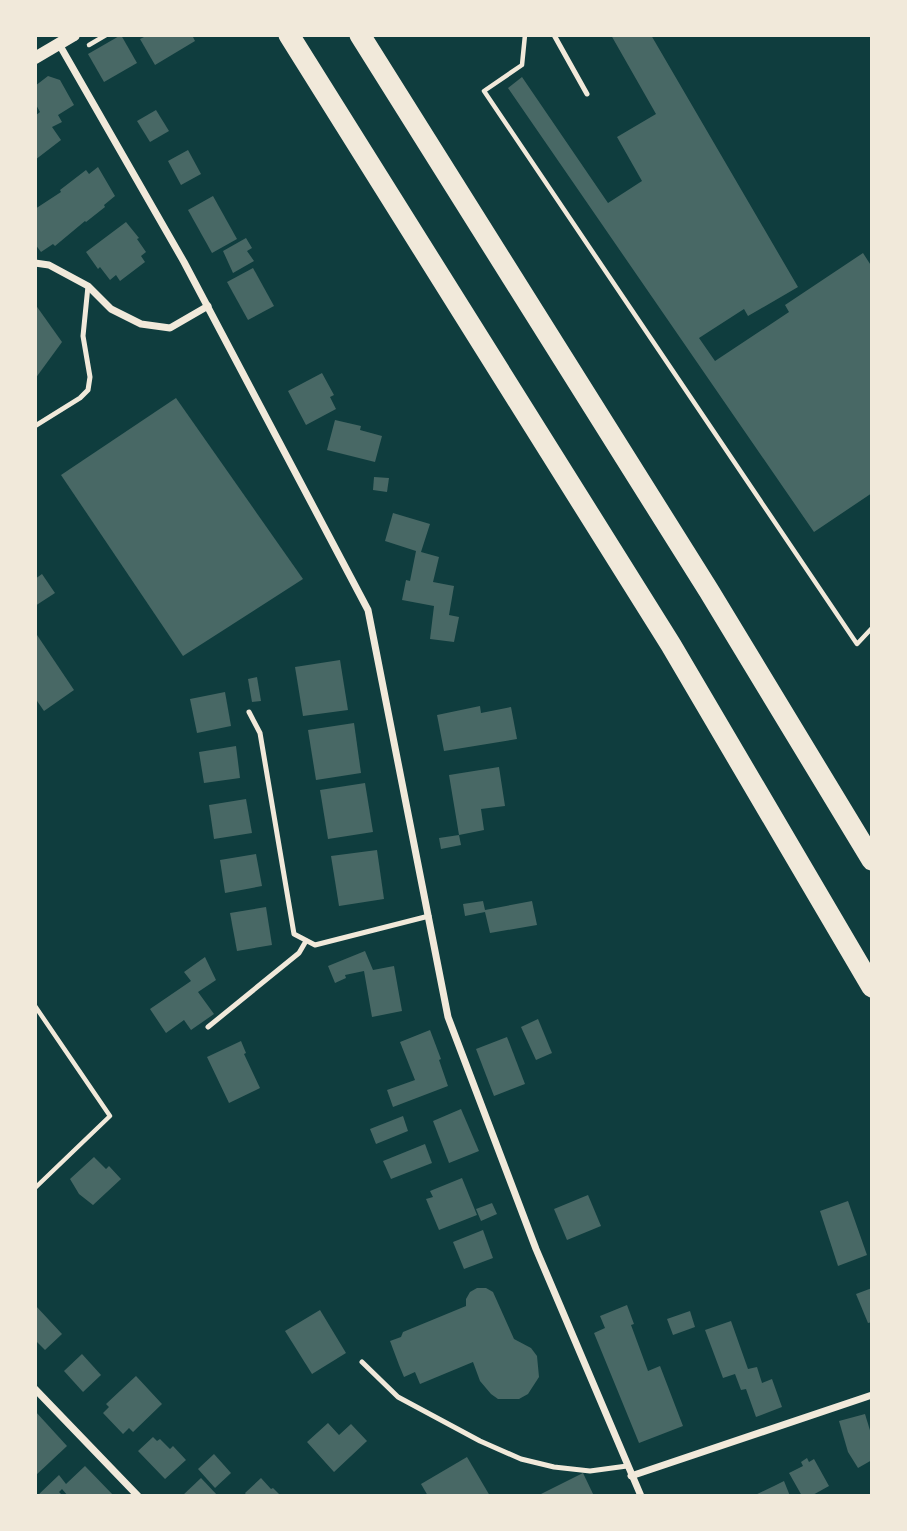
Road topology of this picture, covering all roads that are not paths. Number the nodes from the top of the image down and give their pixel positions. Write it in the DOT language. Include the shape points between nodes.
graph roads {
  1 [pos="74,35"];
  2 [pos="289,35"];
  3 [pos="360,35"];
  4 [pos="554,35"];
  5 [pos="59,44"];
  6 [pos="35,58"];
  7 [pos="587,94"];
  8 [pos="35,263"];
  9 [pos="88,286"];
  10 [pos="208,306"];
  11 [pos="35,426"];
  12 [pos="249,712"];
  13 [pos="872,860"];
  14 [pos="429,916"];
  15 [pos="306,941"];
  16 [pos="872,987"];
  17 [pos="208,1027"];
  18 [pos="362,1362"];
  19 [pos="35,1389"];
  20 [pos="872,1395"];
  21 [pos="627,1466"];
  22 [pos="631,1476"];
  23 [pos="138,1496"];
  24 [pos="641,1496"];
  1 -- 5 [label="street"];
  2 -- 16 [label="highway" via="671,645"];
  3 -- 13 [label="highway"];
  4 -- 7 [label="lane"];
  5 -- 6 [label="street"];
  5 -- 10 [label="street"];
  8 -- 9 [label="street" via="49,265"];
  9 -- 10 [label="street" via="111,309 141,324 170,328"];
  9 -- 11 [label="lane" via="83,336 88,390"];
  10 -- 14 [label="street" via="368,610"];
  12 -- 15 [label="lane" via="260,733 294,934"];
  14 -- 15 [label="lane" via="315,945"];
  14 -- 21 [label="street" via="449,1017 536,1249"];
  15 -- 17 [label="lane" via="299,953"];
  18 -- 21 [label="lane" via="398,1397 521,1459 590,1471"];
  19 -- 23 [label="street"];
  20 -- 22 [label="street"];
  21 -- 22 [label="street"];
  22 -- 24 [label="street"];
}
